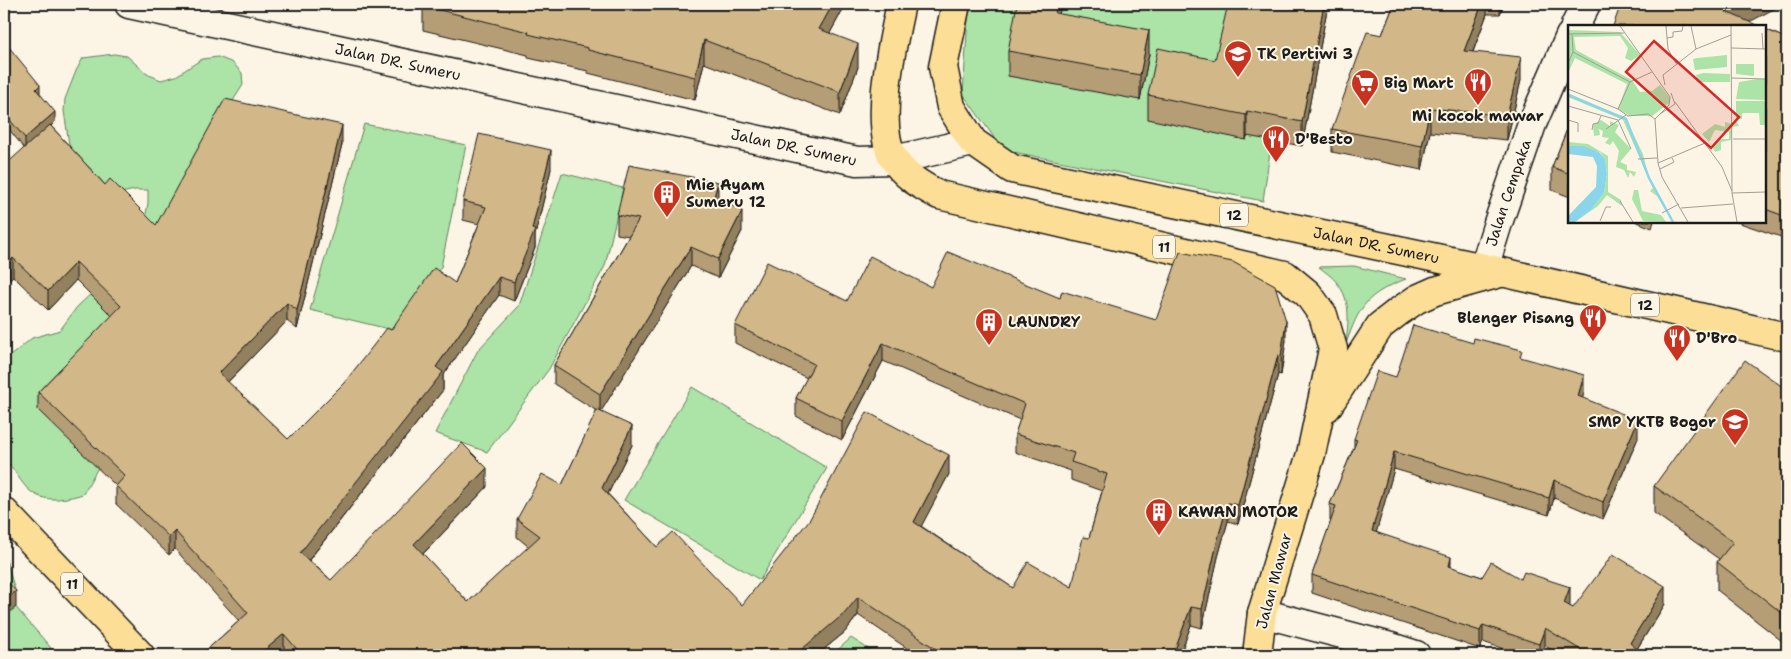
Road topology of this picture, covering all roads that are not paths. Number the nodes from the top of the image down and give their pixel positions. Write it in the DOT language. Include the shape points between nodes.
graph roads {
  1 [pos="129,4"];
  2 [pos="901,4"];
  3 [pos="956,4"];
  4 [pos="1586,4"];
  5 [pos="1576,25"];
  6 [pos="1568,41"];
  7 [pos="973,142"];
  8 [pos="894,160"];
  9 [pos="1493,270"];
  10 [pos="1787,337"];
  11 [pos="1318,420"];
  12 [pos="4,512"];
  13 [pos="1262,614"];
  14 [pos="140,655"];
  15 [pos="1257,655"];
  16 [pos="1416,655"];
  1 -- 8 [label="street, Jalan DR. Sumeru" via="857,161"];
  2 -- 8 [label="main road, 11" via="887,79 886,139"];
  3 -- 7 [label="main road" via="943,67 951,108"];
  4 -- 5 [label="street"];
  6 -- 9 [label="street, Jalan Cempaka" via="1532,124 1498,223"];
  7 -- 8 [label="street, Jalan DR. Sumeru"];
  7 -- 9 [label="main road, Jalan DR. Sumeru / 12" via="1012,169"];
  8 -- 11 [label="main road, 11" via="915,182 939,196 1285,274 1308,294 1323,314 1333,349"];
  9 -- 10 [label="main road, Jalan DR. Sumeru / 12"];
  9 -- 11 [label="main road" via="1417,298 1380,326"];
  11 -- 13 [label="main road, Jalan Mawar / 11" via="1312,454"];
  12 -- 14 [label="main road, 11"];
  13 -- 15 [label="main road, Jalan Mawar / 11"];
  13 -- 16 [label="street"];
}
